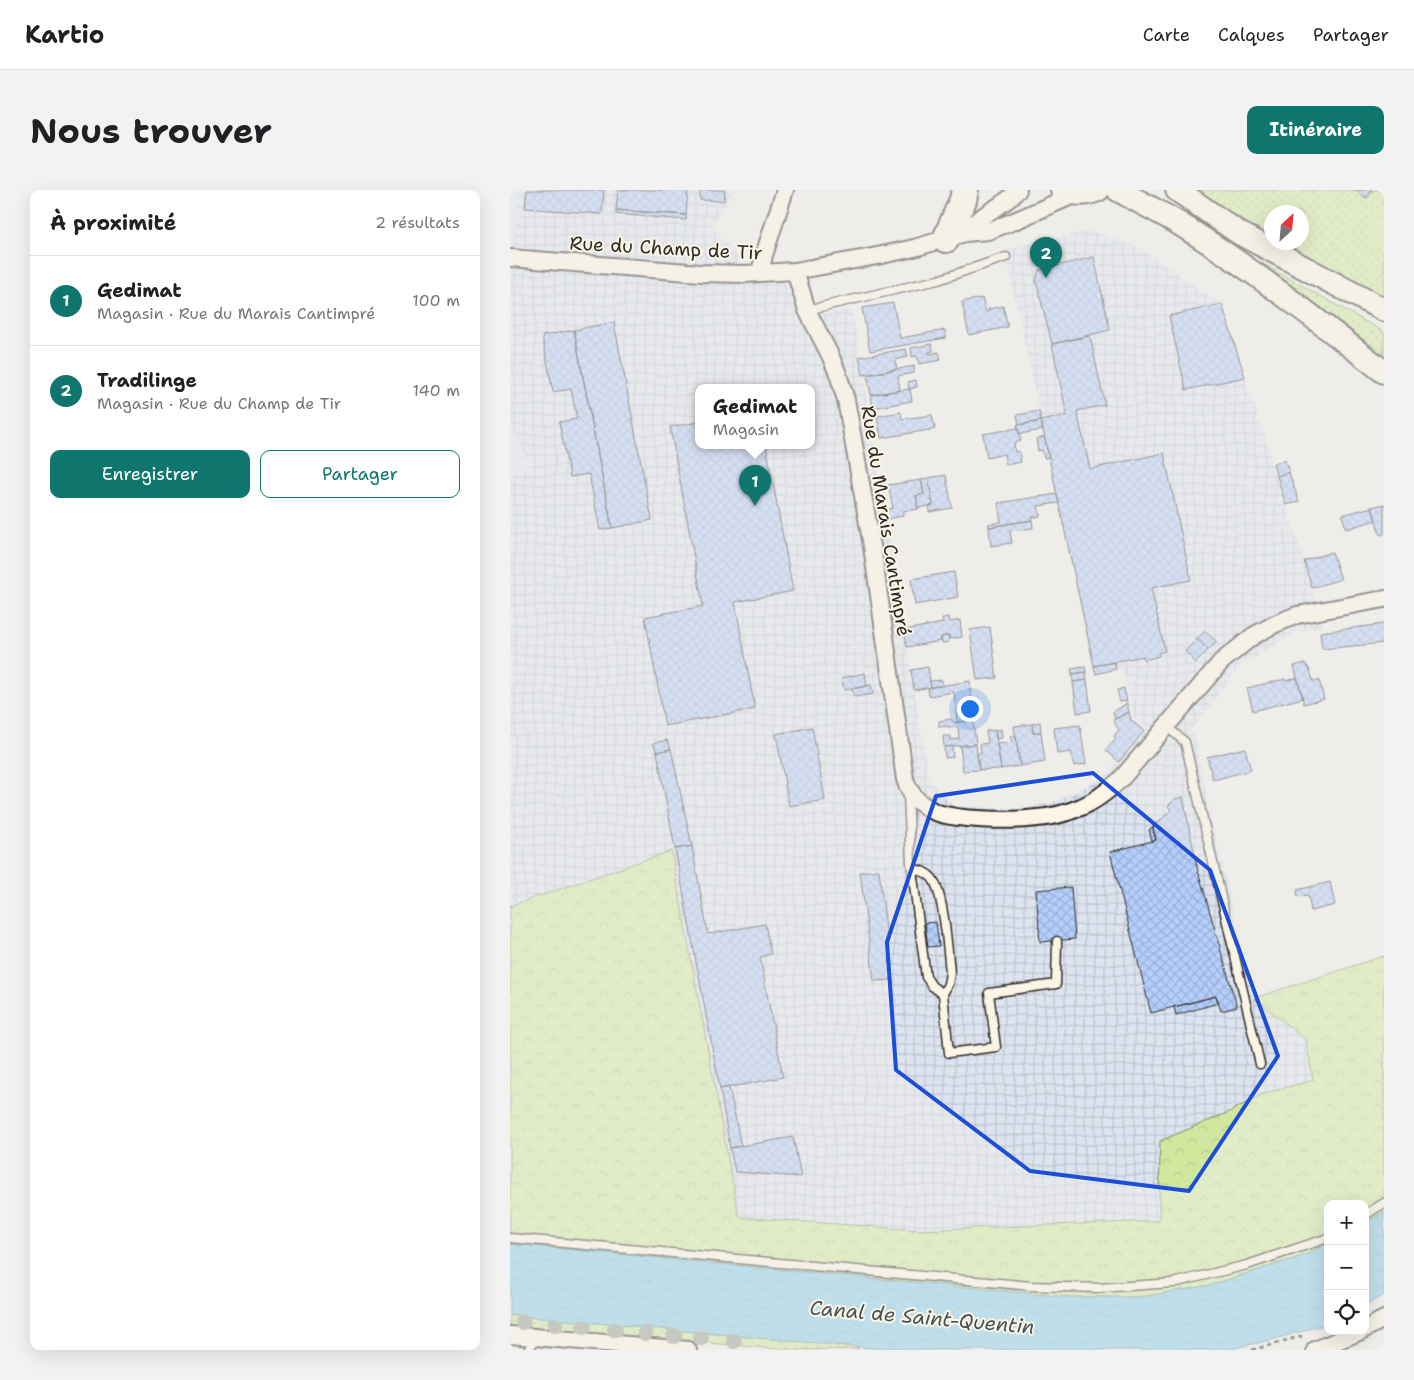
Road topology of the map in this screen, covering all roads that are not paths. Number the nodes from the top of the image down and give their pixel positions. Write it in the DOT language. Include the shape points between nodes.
graph roads {
  1 [pos="785,190"];
  2 [pos="965,190"];
  3 [pos="1018,190"];
  4 [pos="1118,190"];
  5 [pos="1177,190"];
  6 [pos="1079,191"];
  7 [pos="956,236"];
  8 [pos="1006,257"];
  9 [pos="510,258"];
  10 [pos="795,271"];
  11 [pos="760,273"];
  12 [pos="807,310"];
  13 [pos="1384,310"];
  14 [pos="1384,372"];
  15 [pos="1384,599"];
  16 [pos="1166,726"];
  17 [pos="907,787"];
  18 [pos="912,868"];
  19 [pos="1057,941"];
  20 [pos="942,994"];
  21 [pos="1260,1064"];
  22 [pos="1384,1203"];
  23 [pos="1369,1212"];
  24 [pos="510,1238"];
  25 [pos="1324,1239"];
  26 [pos="510,1335"];
  27 [pos="1351,1335"];
  28 [pos="532,1344"];
  29 [pos="688,1350"];
  30 [pos="1315,1350"];
  1 -- 11 [label="street"];
  2 -- 7 [label="main road"];
  3 -- 7 [label="street"];
  4 -- 14 [label="main road" via="1230,257"];
  5 -- 13 [label="main road" via="1245,237"];
  6 -- 7 [label="street, Rue du Champ de Tir" via="988,231"];
  7 -- 10 [label="street, Rue du Champ de Tir" via="877,256"];
  8 -- 12 [label="lane" via="938,280"];
  9 -- 11 [label="street, Rue du Champ de Tir" via="681,272"];
  10 -- 11 [label="street, Rue du Champ de Tir"];
  10 -- 12 [label="street, Rue du Marais Cantimpré"];
  12 -- 17 [label="street, Rue du Marais Cantimpré" via="831,357 846,400 872,546"];
  15 -- 16 [label="street" via="1297,615 1264,630 1221,662"];
  16 -- 17 [label="street" via="1127,773 1104,794 1081,807 1055,815 998,819 948,815 932,811 919,802"];
  16 -- 21 [label="lane" via="1185,742"];
  17 -- 18 [label="lane"];
  18 -- 20 [label="lane" via="926,977"];
  18 -- 20 [label="lane" via="931,876 940,891 950,973"];
  19 -- 20 [label="lane" via="1056,984 990,993 996,1047 949,1053"];
  22 -- 23 [label="lane"];
  24 -- 25 [label="lane" via="1031,1286 1099,1288 1173,1283 1247,1265"];
  26 -- 28 [label="street"];
  27 -- 30 [label="street"];
  28 -- 29 [label="street"];
}
